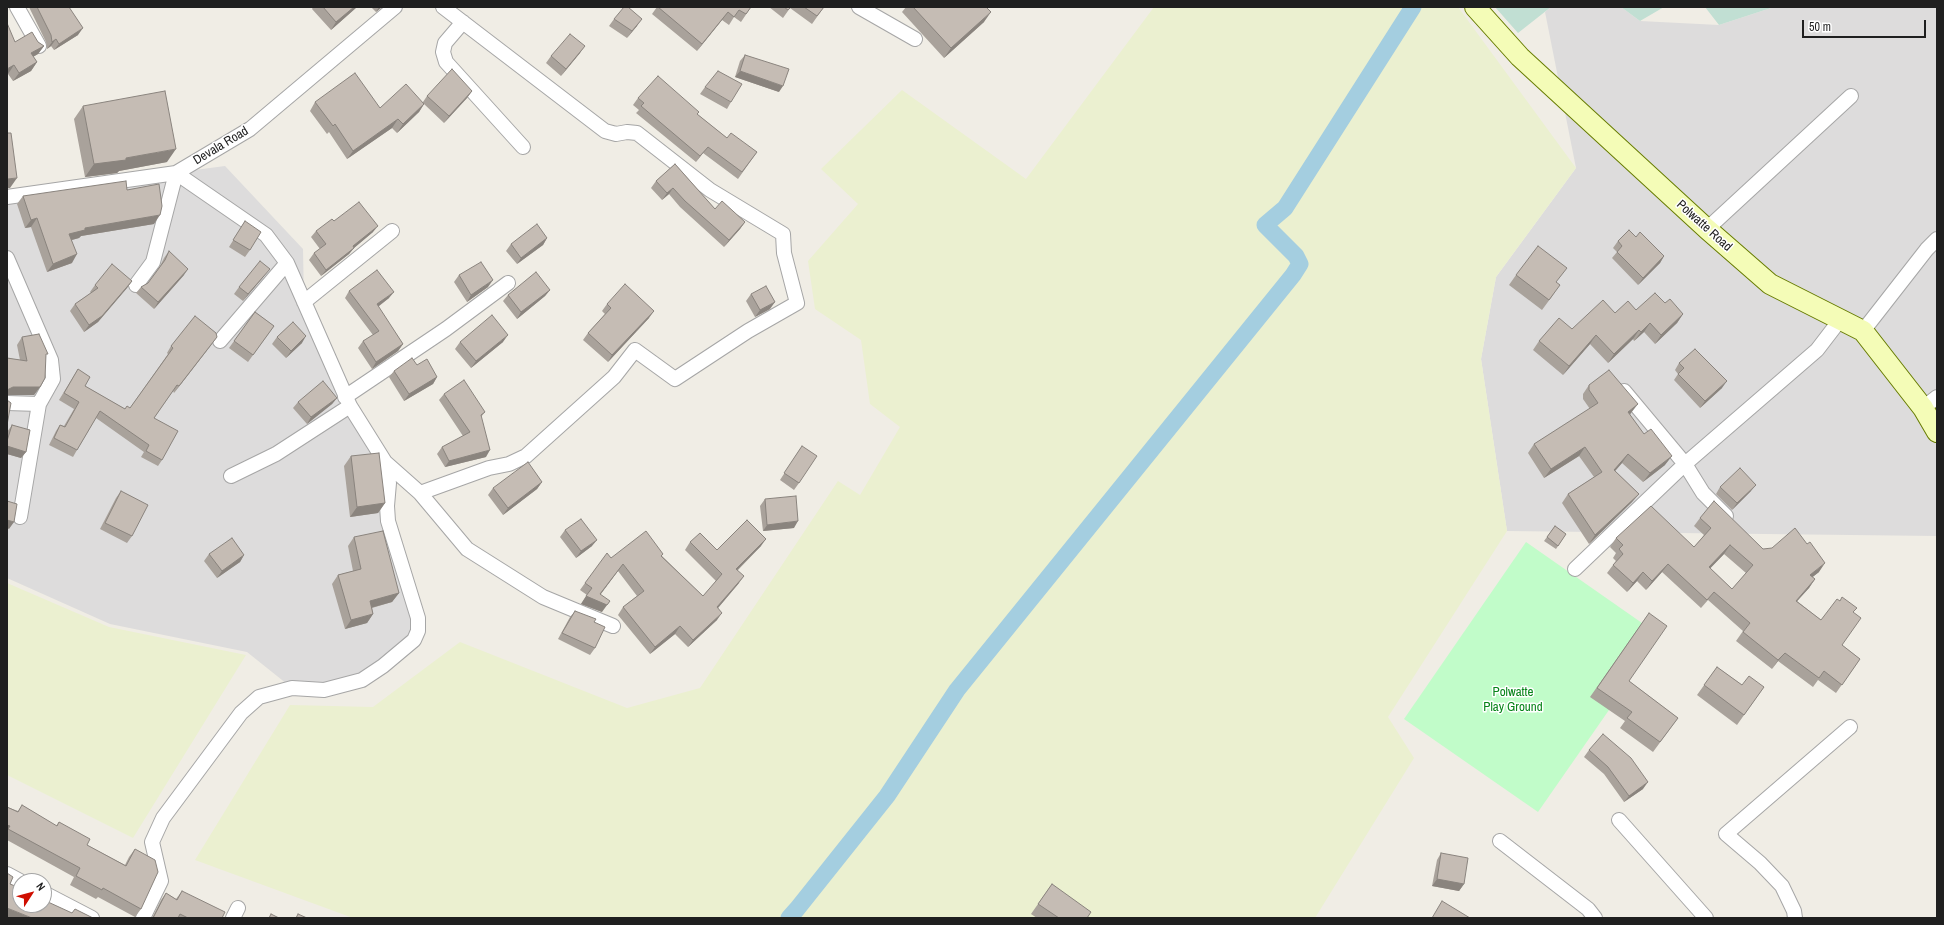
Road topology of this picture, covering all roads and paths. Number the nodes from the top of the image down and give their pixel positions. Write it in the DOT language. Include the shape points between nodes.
graph roads {
  1 [pos="17,7"];
  2 [pos="396,7"];
  3 [pos="443,7"];
  4 [pos="859,7"];
  5 [pos="1475,7"];
  6 [pos="463,22"];
  7 [pos="916,39"];
  8 [pos="39,46"];
  9 [pos="1851,96"];
  10 [pos="523,147"];
  11 [pos="176,173"];
  12 [pos="7,197"];
  13 [pos="1707,229"];
  14 [pos="392,231"];
  15 [pos="1937,239"];
  16 [pos="7,258"];
  17 [pos="287,263"];
  18 [pos="508,283"];
  19 [pos="136,285"];
  20 [pos="304,302"];
  21 [pos="1840,320"];
  22 [pos="1863,331"];
  23 [pos="220,341"];
  24 [pos="1615,380"];
  25 [pos="348,401"];
  26 [pos="7,403"];
  27 [pos="1930,403"];
  28 [pos="39,404"];
  29 [pos="1937,432"];
  30 [pos="385,462"];
  31 [pos="1685,464"];
  32 [pos="231,476"];
  33 [pos="420,493"];
  34 [pos="20,517"];
  35 [pos="1734,524"];
  36 [pos="1575,569"];
  37 [pos="613,626"];
  38 [pos="1850,727"];
  39 [pos="1619,820"];
  40 [pos="1500,841"];
  41 [pos="52,897"];
  42 [pos="92,918"];
  43 [pos="143,918"];
  44 [pos="1595,918"];
  45 [pos="1706,918"];
  46 [pos="1795,918"];
  1 -- 8 [label="street"];
  2 -- 11 [label="street, Devala Road" via="250,129"];
  3 -- 6 [label="street"];
  4 -- 7 [label="street"];
  5 -- 13 [label="street, Polwatte Road" via="1520,57"];
  6 -- 10 [label="street" via="445,43 443,52 446,62"];
  6 -- 33 [label="street" via="605,131 616,134 637,133 710,190 783,234 784,253 797,303 674,379 635,350 614,377 526,456 510,464 489,468"];
  9 -- 13 [label="street"];
  11 -- 12 [label="street, Devala Road"];
  11 -- 17 [label="street" via="266,235"];
  11 -- 19 [label="street" via="153,262"];
  13 -- 21 [label="street, Polwatte Road" via="1770,284"];
  14 -- 20 [label="street"];
  15 -- 22 [label="street"];
  16 -- 28 [label="street" via="51,360 53,379"];
  17 -- 20 [label="street"];
  17 -- 23 [label="street"];
  18 -- 25 [label="street"];
  20 -- 25 [label="street"];
  21 -- 22 [label="street, Polwatte Road"];
  21 -- 31 [label="street" via="1816,350"];
  22 -- 27 [label="street, Polwatte Road"];
  24 -- 31 [label="street"];
  25 -- 30 [label="street"];
  25 -- 32 [label="street" via="276,454"];
  26 -- 28 [label="street"];
  27 -- 29 [label="street, Polwatte Road"];
  28 -- 34 [label="street"];
  30 -- 33 [label="street"];
  30 -- 43 [label="street" via="389,483 388,521 418,618 418,631 414,640 362,680 324,690 292,688 258,697 241,713 163,818 152,842 161,881"];
  31 -- 35 [label="street" via="1703,493"];
  31 -- 36 [label="street"];
  33 -- 37 [label="street" via="467,549 543,597"];
  38 -- 46 [label="street" via="1726,834 1782,886"];
  39 -- 45 [label="street"];
  40 -- 44 [label="street" via="1588,909"];
  41 -- 42 [label="street"];
}
